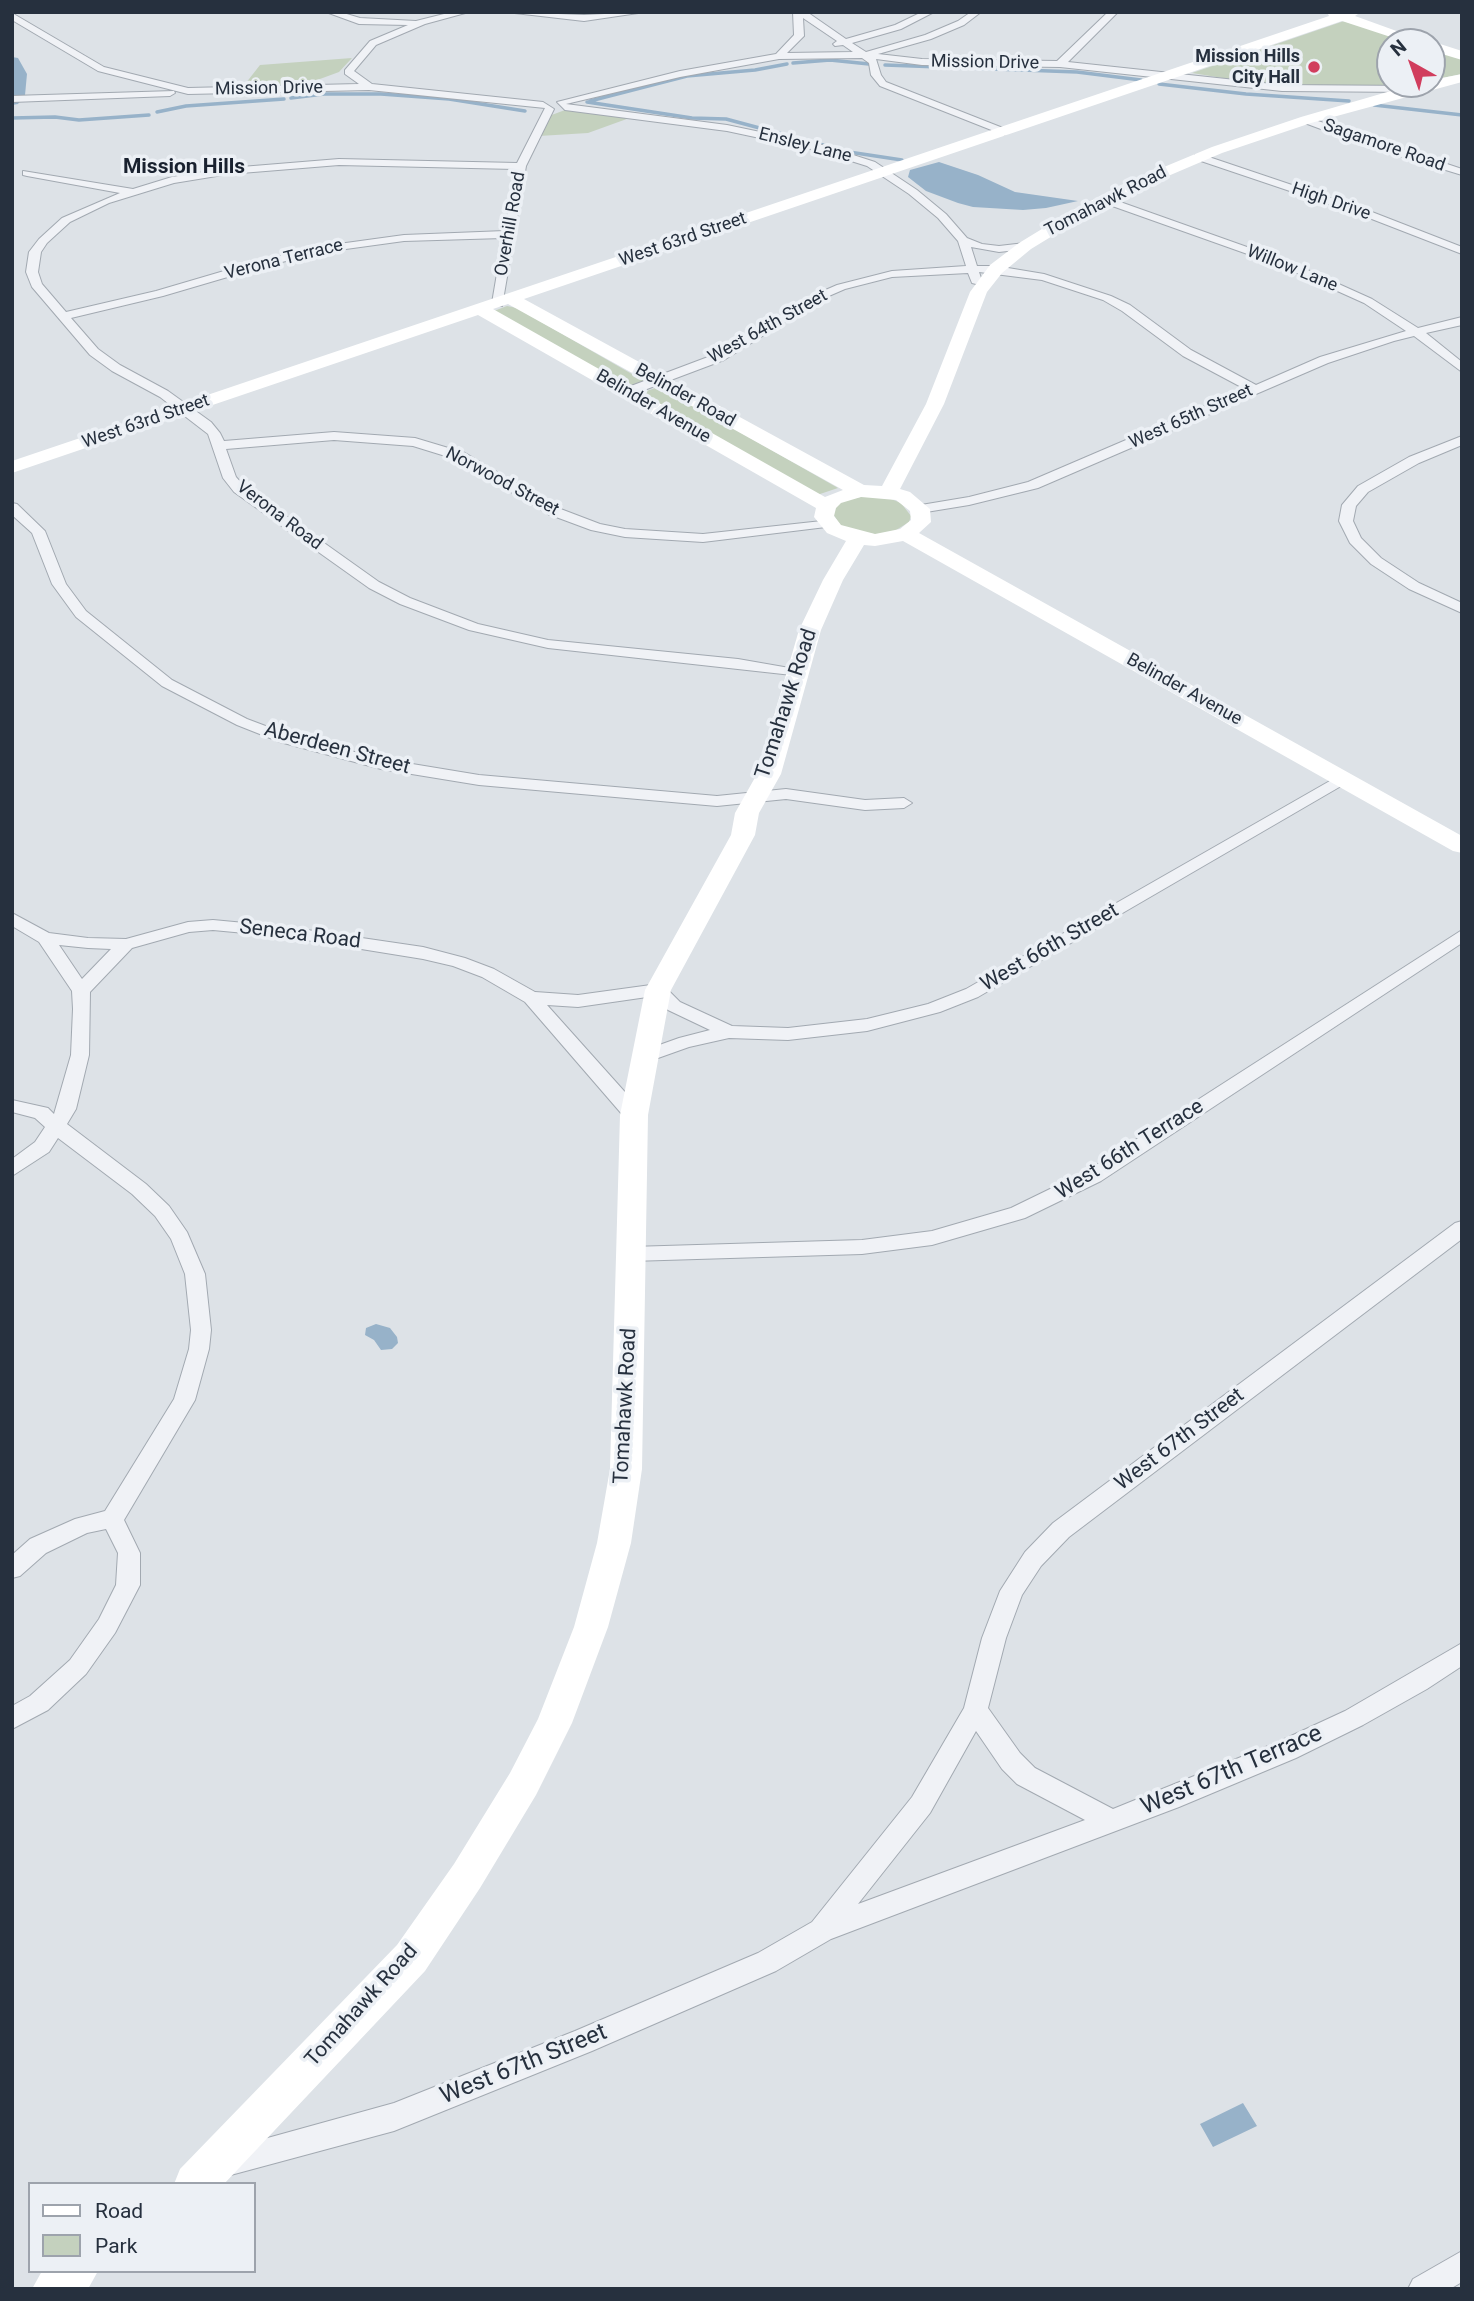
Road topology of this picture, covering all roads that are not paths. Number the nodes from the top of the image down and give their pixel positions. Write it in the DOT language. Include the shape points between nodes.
graph roads {
  1 [pos="330,12"];
  2 [pos="465,12"];
  3 [pos="510,12"];
  4 [pos="641,12"];
  5 [pos="799,12"];
  6 [pos="930,12"];
  7 [pos="977,12"];
  8 [pos="1114,12"];
  9 [pos="1345,13"];
  10 [pos="12,16"];
  11 [pos="359,22"];
  12 [pos="422,22"];
  13 [pos="1384,28"];
  14 [pos="373,43"];
  15 [pos="845,43"];
  16 [pos="866,55"];
  17 [pos="779,56"];
  18 [pos="1060,64"];
  19 [pos="348,72"];
  20 [pos="115,74"];
  21 [pos="1171,75"];
  22 [pos="1462,78"];
  23 [pos="369,87"];
  24 [pos="302,89"];
  25 [pos="188,91"];
  26 [pos="1375,94"];
  27 [pos="80,97"];
  28 [pos="16,99"];
  29 [pos="563,104"];
  30 [pos="546,107"];
  31 [pos="1306,120"];
  32 [pos="1003,132"];
  33 [pos="1199,157"];
  34 [pos="521,166"];
  35 [pos="1462,172"];
  36 [pos="27,173"];
  37 [pos="883,173"];
  38 [pos="131,192"];
  39 [pos="1105,200"];
  40 [pos="509,234"];
  41 [pos="963,240"];
  42 [pos="1025,246"];
  43 [pos="1462,251"];
  44 [pos="973,269"];
  45 [pos="996,269"];
  46 [pos="979,292"];
  47 [pos="496,304"];
  48 [pos="64,316"];
  49 [pos="1462,321"];
  50 [pos="1417,332"];
  51 [pos="1462,368"];
  52 [pos="658,382"];
  53 [pos="1254,390"];
  54 [pos="627,392"];
  55 [pos="185,409"];
  56 [pos="1462,440"];
  57 [pos="219,446"];
  58 [pos="12,467"];
  59 [pos="860,491"];
  60 [pos="889,492"];
  61 [pos="12,507"];
  62 [pos="920,509"];
  63 [pos="826,514"];
  64 [pos="906,534"];
  65 [pos="858,538"];
  66 [pos="1462,609"];
  67 [pos="796,673"];
  68 [pos="1342,779"];
  69 [pos="755,797"];
  70 [pos="904,803"];
  71 [pos="1462,846"];
  72 [pos="12,918"];
  73 [pos="1462,935"];
  74 [pos="45,938"];
  75 [pos="126,944"];
  76 [pos="658,990"];
  77 [pos="81,991"];
  78 [pos="531,998"];
  79 [pos="729,1032"];
  80 [pos="644,1057"];
  81 [pos="12,1106"];
  82 [pos="634,1115"];
  83 [pos="56,1125"];
  84 [pos="12,1169"];
  85 [pos="1462,1228"];
  86 [pos="631,1254"];
  87 [pos="112,1519"];
  88 [pos="12,1569"];
  89 [pos="1462,1653"];
  90 [pos="975,1710"];
  91 [pos="12,1718"];
  92 [pos="1111,1821"];
  93 [pos="992,1867"];
  94 [pos="821,1930"];
  95 [pos="204,2175"];
  96 [pos="1462,2265"];
  97 [pos="74,2273"];
  98 [pos="53,2289"];
  99 [pos="1423,2289"];
  1 -- 11 [label="street"];
  2 -- 12 [label="street"];
  3 -- 4 [label="street" via="584,18"];
  5 -- 15 [label="street"];
  5 -- 17 [label="street" via="799,36"];
  6 -- 15 [label="street"];
  7 -- 16 [label="street" via="928,37"];
  8 -- 18 [label="street"];
  9 -- 13 [label="street"];
  9 -- 21 [label="street, West 63rd Street"];
  10 -- 20 [label="street, Mission Drive"];
  11 -- 12 [label="street"];
  11 -- 14 [label="street"];
  12 -- 14 [label="street"];
  14 -- 19 [label="street"];
  15 -- 16 [label="street"];
  15 -- 17 [label="street"];
  16 -- 17 [label="street, Mission Drive"];
  16 -- 18 [label="street, Mission Drive" via="942,63"];
  16 -- 32 [label="street" via="883,84"];
  17 -- 29 [label="street, Mission Drive" via="680,74"];
  18 -- 21 [label="street, Mission Drive"];
  19 -- 23 [label="street"];
  19 -- 24 [label="street"];
  20 -- 25 [label="street, Mission Drive"];
  20 -- 27 [label="street"];
  21 -- 26 [label="street, Mission Drive"];
  21 -- 32 [label="street, West 63rd Street"];
  22 -- 26 [label="street, Tomahawk Road"];
  23 -- 24 [label="street, Mission Drive"];
  23 -- 30 [label="street, Mission Drive"];
  24 -- 25 [label="street, Mission Drive"];
  25 -- 27 [label="street"];
  26 -- 31 [label="street, Tomahawk Road"];
  27 -- 28 [label="street"];
  29 -- 30 [label="street, Mission Drive"];
  29 -- 37 [label="street, Ensley Lane" via="797,142 857,159"];
  30 -- 34 [label="street, Overhill Road"];
  31 -- 33 [label="street, Tomahawk Road"];
  31 -- 35 [label="street, Sagamore Road"];
  32 -- 37 [label="street, West 63rd Street"];
  33 -- 39 [label="street, Tomahawk Road"];
  33 -- 43 [label="street, High Drive"];
  34 -- 38 [label="street, Verona Road" via="300,164 194,176"];
  34 -- 40 [label="street, Overhill Road"];
  36 -- 38 [label="street"];
  37 -- 41 [label="street, Ensley Lane" via="942,216"];
  37 -- 47 [label="street, West 63rd Street"];
  38 -- 48 [label="street, Verona Road" via="66,220 36,252 31,264 36,285"];
  39 -- 42 [label="street, Tomahawk Road"];
  39 -- 50 [label="street, Willow Lane" via="1327,282"];
  40 -- 47 [label="street, Overhill Road"];
  40 -- 48 [label="street, Verona Terrace" via="404,238 324,249"];
  41 -- 42 [label="street" via="999,249"];
  41 -- 44 [label="street, Ensley Lane"];
  42 -- 45 [label="street, Tomahawk Road"];
  44 -- 45 [label="street, West 64th Street"];
  44 -- 46 [label="street, Ensley Lane"];
  44 -- 52 [label="street, West 64th Street" via="892,274 841,287 748,342"];
  45 -- 46 [label="street, Tomahawk Road"];
  45 -- 53 [label="street" via="1057,280 1107,298 1187,354"];
  46 -- 60 [label="street, Tomahawk Road" via="935,404"];
  47 -- 52 [label="street, Belinder Road"];
  47 -- 54 [label="street, Belinder Avenue"];
  47 -- 55 [label="street, West 63rd Street"];
  48 -- 55 [label="street, Verona Road" via="104,361"];
  49 -- 50 [label="street, West 65th Street"];
  50 -- 51 [label="street, Willow Lane"];
  50 -- 53 [label="street, West 65th Street" via="1324,360"];
  52 -- 54 [label="street, West 64th Street"];
  52 -- 59 [label="street, Belinder Road"];
  53 -- 62 [label="street, West 65th Street" via="1034,485"];
  54 -- 63 [label="street, Belinder Avenue"];
  55 -- 57 [label="street, Verona Road" via="214,433"];
  55 -- 58 [label="street, West 63rd Street"];
  56 -- 66 [label="street" via="1384,476 1357,494 1346,512 1350,533 1370,556 1414,586"];
  57 -- 63 [label="street, Norwood Street" via="334,436 415,442 460,456 553,511 625,533 703,538"];
  57 -- 67 [label="street, Verona Road" via="230,478 256,502 374,584 435,614 548,644"];
  59 -- 60 [label="street"];
  59 -- 63 [label="street" via="834,499"];
  60 -- 62 [label="street"];
  61 -- 69 [label="street, Aberdeen Street" via="38,531 59,584 80,614 167,683 253,727 344,756 430,774 717,801"];
  62 -- 64 [label="street" via="921,522"];
  63 -- 65 [label="street, Belinder Avenue" via="845,535"];
  64 -- 65 [label="street"];
  64 -- 68 [label="street, Belinder Avenue"];
  65 -- 67 [label="street, Tomahawk Road" via="822,602"];
  67 -- 69 [label="street, Tomahawk Road" via="769,774"];
  68 -- 71 [label="street, Belinder Avenue"];
  68 -- 79 [label="street, West 66th Street" via="972,993 867,1025 788,1034"];
  69 -- 70 [label="street, Aberdeen Street" via="786,794 866,805"];
  69 -- 76 [label="street, Tomahawk Road" via="743,835"];
  72 -- 74 [label="street"];
  73 -- 86 [label="street, West 66th Terrace" via="1094,1176 1018,1213 932,1238 863,1247"];
  74 -- 75 [label="street"];
  74 -- 77 [label="street"];
  75 -- 77 [label="street"];
  75 -- 78 [label="street, Seneca Road" via="213,925 287,932 459,962"];
  76 -- 78 [label="street, Seneca Road" via="578,1001"];
  76 -- 79 [label="street, West 66th Street" via="674,1006"];
  76 -- 80 [label="street, Tomahawk Road"];
  77 -- 83 [label="street" via="78,1070 67,1110"];
  78 -- 82 [label="street, Seneca Road"];
  79 -- 80 [label="street, West 66th Street"];
  80 -- 82 [label="street, Tomahawk Road"];
  81 -- 83 [label="street" via="41,1113"];
  82 -- 86 [label="street, Tomahawk Road"];
  83 -- 84 [label="street" via="42,1147"];
  83 -- 87 [label="street" via="162,1210 180,1237 195,1275 201,1310 199,1349 184,1400"];
  85 -- 90 [label="street, West 67th Street" via="1045,1545 1012,1591"];
  86 -- 95 [label="street, Tomahawk Road" via="628,1441 614,1543 591,1627 554,1723 474,1865 411,1958"];
  87 -- 88 [label="street" via="83,1525 38,1546"];
  87 -- 91 [label="street" via="130,1553 128,1585 78,1667 39,1703"];
  89 -- 92 [label="street, West 67th Terrace" via="1354,1718"];
  90 -- 92 [label="street" via="1026,1776"];
  90 -- 94 [label="street, West 67th Street" via="921,1805"];
  92 -- 93 [label="street, West 67th Terrace"];
  93 -- 94 [label="street, West 67th Street"];
  94 -- 95 [label="street, West 67th Street" via="766,1962 394,2118"];
  96 -- 99 [label="street"];
  97 -- 98 [label="street"];
}
